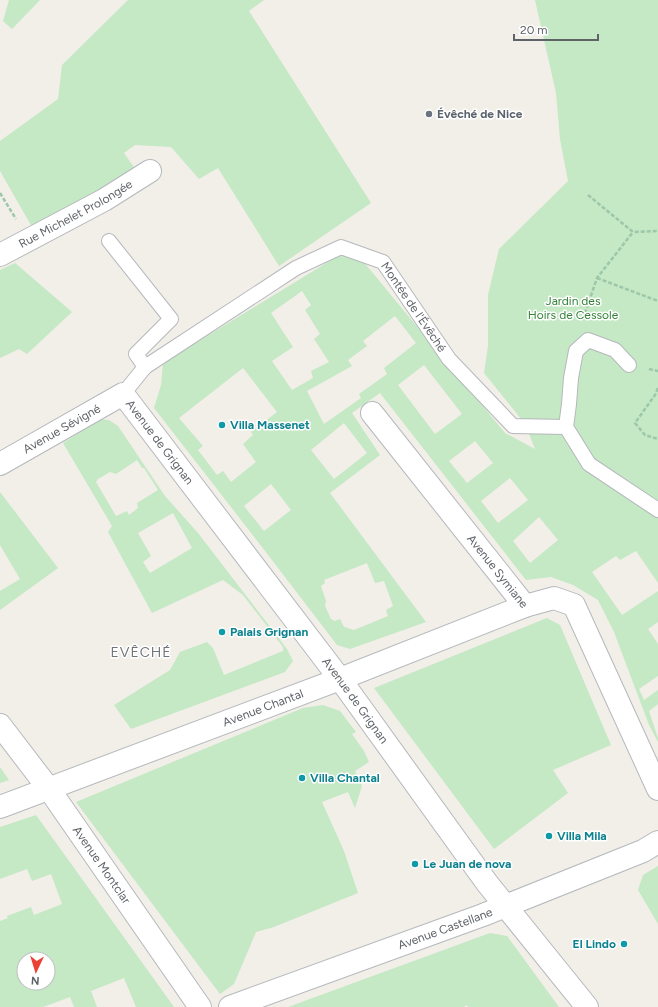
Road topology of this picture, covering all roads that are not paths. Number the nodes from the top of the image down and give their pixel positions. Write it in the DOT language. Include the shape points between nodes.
graph roads {
  1 [pos="150,171"];
  2 [pos="109,241"];
  3 [pos="0,255"];
  4 [pos="629,365"];
  5 [pos="145,367"];
  6 [pos="124,394"];
  7 [pos="372,413"];
  8 [pos="566,427"];
  9 [pos="0,464"];
  10 [pos="658,510"];
  11 [pos="525,606"];
  12 [pos="340,679"];
  13 [pos="0,725"];
  14 [pos="49,789"];
  15 [pos="658,789"];
  16 [pos="0,807"];
  17 [pos="658,842"];
  18 [pos="506,906"];
  19 [pos="200,1007"];
  20 [pos="230,1007"];
  21 [pos="587,1007"];
  1 -- 3 [label="street, Rue Michelet Prolongée" via="104,200"];
  2 -- 5 [label="lane" via="171,319 136,354"];
  4 -- 8 [label="lane" via="614,350 588,340 576,351"];
  5 -- 6 [label="lane, Montée de l'Évêché"];
  5 -- 8 [label="lane, Montée de l'Évêché" via="296,268 341,247 383,262 449,359 513,426"];
  6 -- 9 [label="street, Avenue Sévigné"];
  6 -- 12 [label="street, Avenue de Grignan"];
  7 -- 11 [label="street, Avenue Symiane"];
  8 -- 10 [label="lane" via="589,464"];
  11 -- 12 [label="street, Avenue Chantal"];
  11 -- 15 [label="street, Avenue Symiane" via="554,598 574,605"];
  12 -- 14 [label="street, Avenue Chantal"];
  12 -- 18 [label="street, Avenue de Grignan"];
  13 -- 14 [label="street, Avenue Montclar"];
  14 -- 16 [label="street, Avenue Chantal"];
  14 -- 19 [label="street, Avenue Montclar"];
  17 -- 18 [label="street, Avenue Castellane" via="643,851"];
  18 -- 20 [label="street, Avenue Castellane"];
  18 -- 21 [label="street, Avenue de Grignan"];
}
